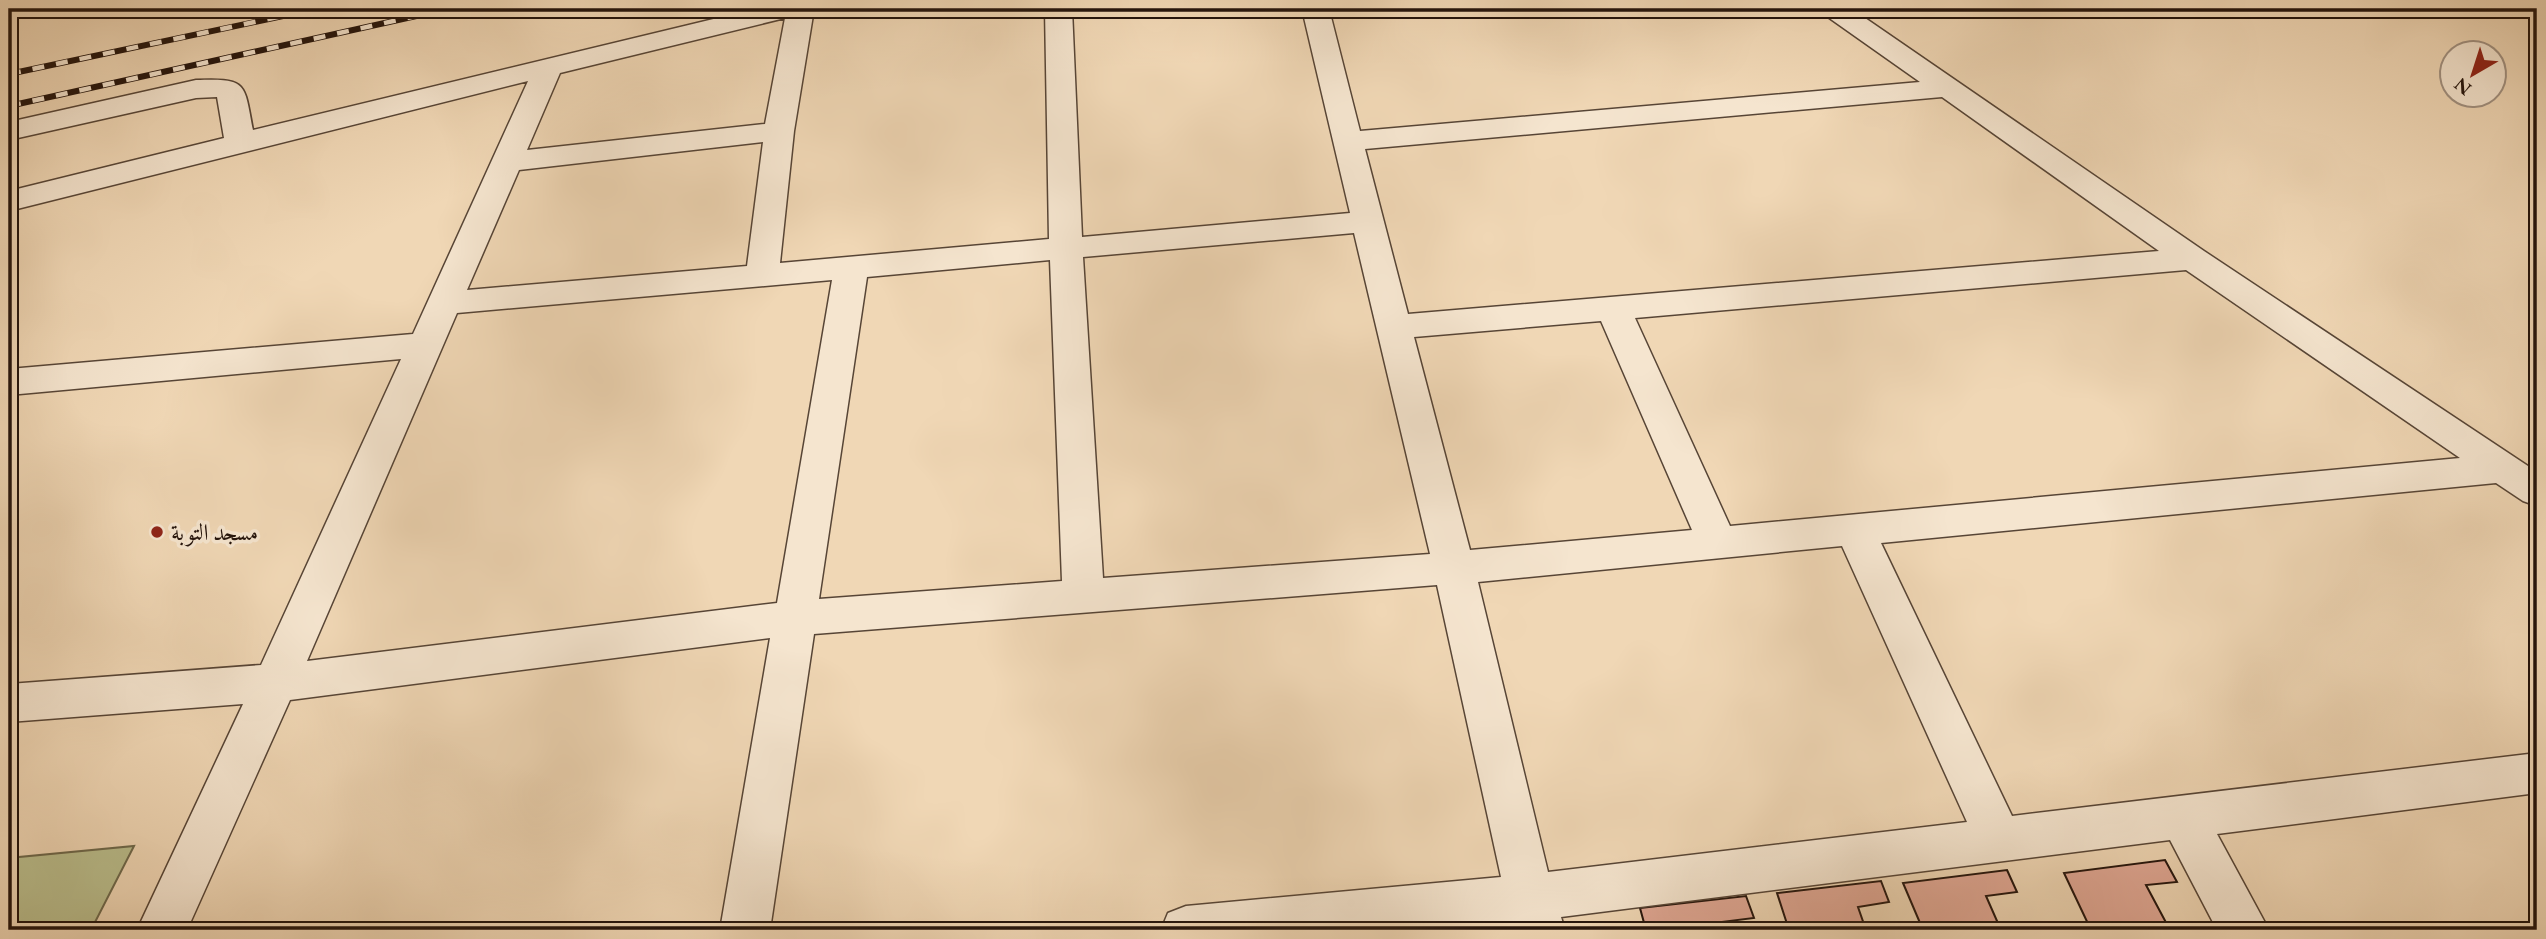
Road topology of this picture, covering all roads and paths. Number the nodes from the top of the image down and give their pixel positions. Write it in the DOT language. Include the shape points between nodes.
graph roads {
  1 [pos="787,9"];
  2 [pos="800,9"];
  3 [pos="1058,9"];
  4 [pos="1315,9"];
  5 [pos="1835,9"];
  6 [pos="548,69"];
  7 [pos="1949,88"];
  8 [pos="9,131"];
  9 [pos="779,131"];
  10 [pos="240,141"];
  11 [pos="1348,141"];
  12 [pos="507,162"];
  13 [pos="9,201"];
  14 [pos="1368,222"];
  15 [pos="1066,247"];
  16 [pos="2192,259"];
  17 [pos="851,269"];
  18 [pos="762,276"];
  19 [pos="445,303"];
  20 [pos="1613,308"];
  21 [pos="1394,327"];
  22 [pos="426,345"];
  23 [pos="9,382"];
  24 [pos="2503,468"];
  25 [pos="2537,491"];
  26 [pos="1855,530"];
  27 [pos="1718,543"];
  28 [pos="1454,568"];
  29 [pos="1083,594"];
  30 [pos="794,618"];
  31 [pos="275,683"];
  32 [pos="9,703"];
  33 [pos="2537,773"];
  34 [pos="2182,817"];
  35 [pos="1999,839"];
  36 [pos="1535,914"];
  37 [pos="162,930"];
  38 [pos="745,930"];
  39 [pos="1186,930"];
  40 [pos="2244,930"];
  1 -- 6 [label="street"];
  2 -- 9 [label="street"];
  3 -- 15 [label="street"];
  4 -- 11 [label="street"];
  5 -- 7 [label="street"];
  6 -- 10 [label="street"];
  6 -- 12 [label="street"];
  7 -- 11 [label="street"];
  7 -- 16 [label="street"];
  8 -- 10 [label="street" via="196,89 222,88 231,91"];
  9 -- 12 [label="street"];
  9 -- 18 [label="street"];
  10 -- 13 [label="street"];
  11 -- 14 [label="street"];
  12 -- 19 [label="street"];
  14 -- 15 [label="street"];
  14 -- 21 [label="street"];
  15 -- 17 [label="street"];
  15 -- 29 [label="street"];
  16 -- 20 [label="street"];
  16 -- 24 [label="street"];
  17 -- 18 [label="street"];
  17 -- 30 [label="street"];
  18 -- 19 [label="street"];
  19 -- 22 [label="street"];
  20 -- 21 [label="street"];
  20 -- 27 [label="street"];
  21 -- 28 [label="street"];
  22 -- 23 [label="street"];
  22 -- 31 [label="street"];
  24 -- 25 [label="street"];
  24 -- 26 [label="street"];
  26 -- 27 [label="street"];
  26 -- 35 [label="street"];
  27 -- 28 [label="street"];
  28 -- 29 [label="street"];
  28 -- 36 [label="street"];
  29 -- 30 [label="street"];
  30 -- 31 [label="street"];
  30 -- 38 [label="street"];
  31 -- 32 [label="street"];
  31 -- 37 [label="street"];
  33 -- 34 [label="street"];
  34 -- 35 [label="street"];
  34 -- 40 [label="street"];
  35 -- 36 [label="street"];
  36 -- 39 [label="street"];
}
